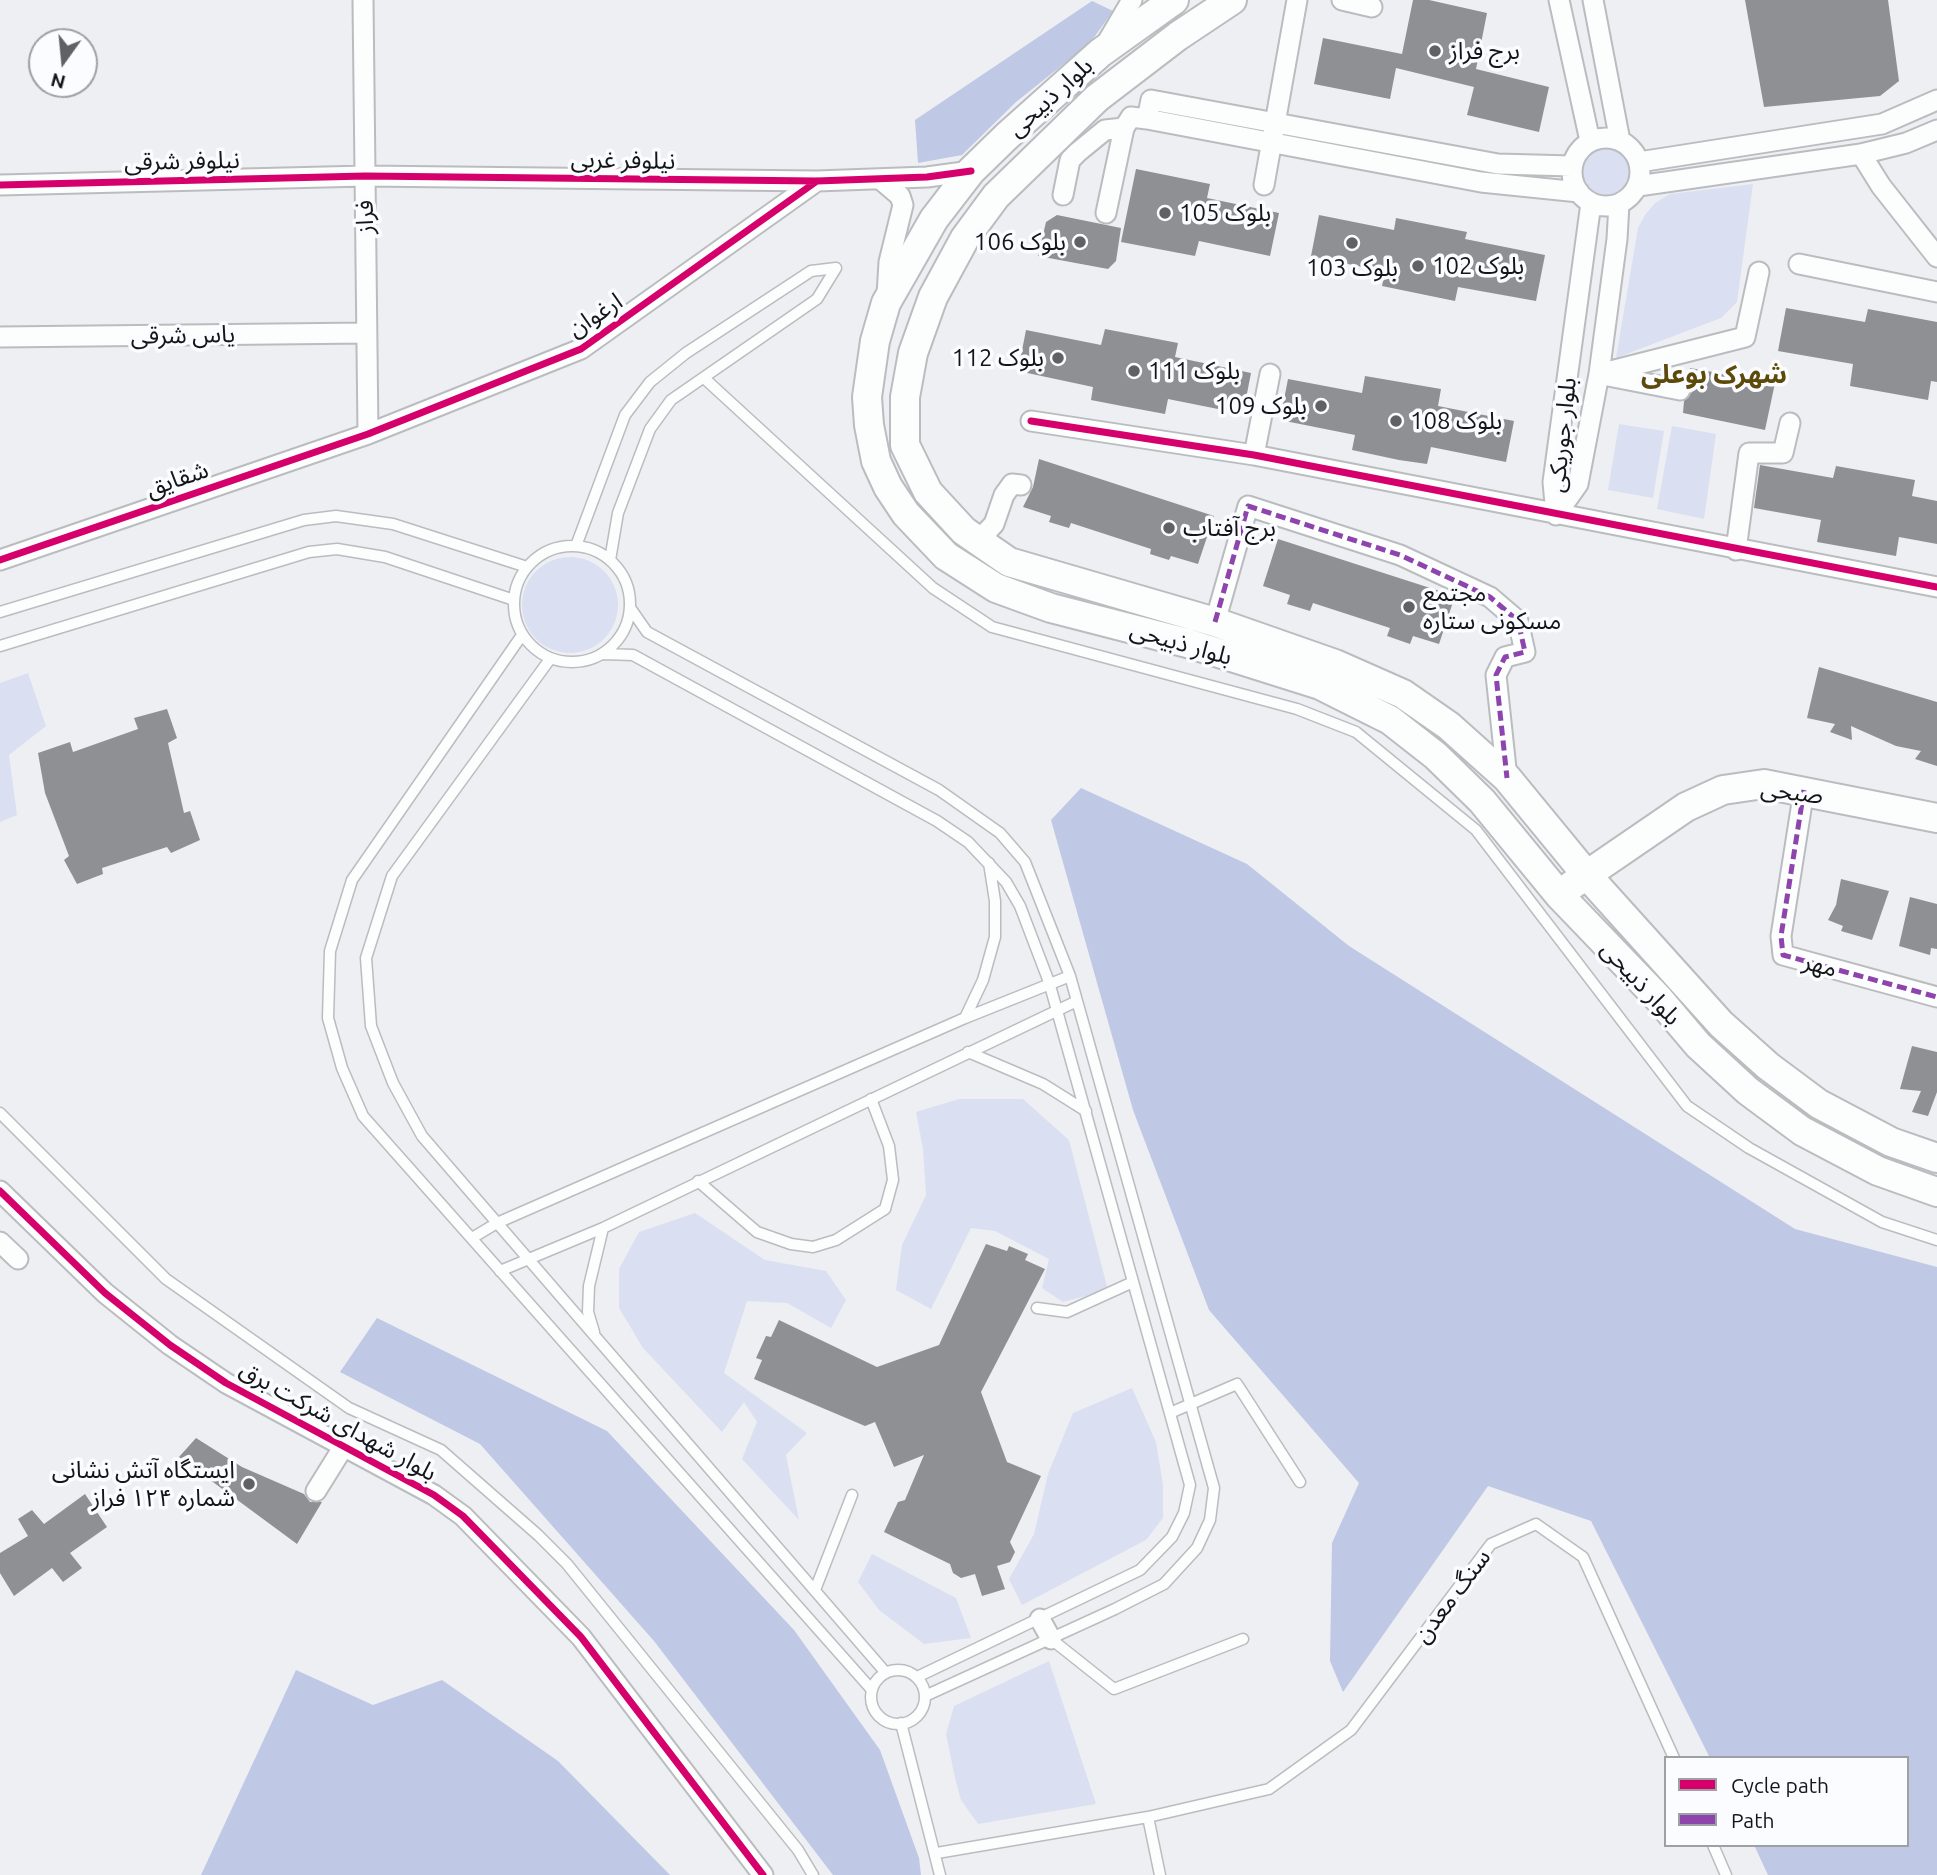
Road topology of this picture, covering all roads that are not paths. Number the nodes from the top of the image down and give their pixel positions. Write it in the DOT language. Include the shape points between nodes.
graph roads {
  1 [pos="363,0"];
  2 [pos="1132,0"];
  3 [pos="1174,0"];
  4 [pos="1232,0"];
  5 [pos="1297,0"];
  6 [pos="1342,0"];
  7 [pos="1559,0"];
  8 [pos="1592,0"];
  9 [pos="1371,7"];
  10 [pos="1100,53"];
  11 [pos="1937,100"];
  12 [pos="1147,119"];
  13 [pos="1275,124"];
  14 [pos="1124,128"];
  15 [pos="1937,130"];
  16 [pos="1590,141"];
  17 [pos="1620,141"];
  18 [pos="1272,144"];
  19 [pos="1861,154"];
  20 [pos="1639,162"];
  21 [pos="1572,166"];
  22 [pos="971,171"];
  23 [pos="365,176"];
  24 [pos="880,179"];
  25 [pos="817,181"];
  26 [pos="0,185"];
  27 [pos="1264,185"];
  28 [pos="1638,186"];
  29 [pos="1063,195"];
  30 [pos="1585,197"];
  31 [pos="1619,204"];
  32 [pos="1106,213"];
  33 [pos="1937,257"];
  34 [pos="1799,264"];
  35 [pos="1759,272"];
  36 [pos="1937,292"];
  37 [pos="886,303"];
  38 [pos="366,333"];
  39 [pos="0,337"];
  40 [pos="1270,374"];
  41 [pos="1599,374"];
  42 [pos="704,378"];
  43 [pos="1679,390"];
  44 [pos="1031,421"];
  45 [pos="1790,423"];
  46 [pos="368,433"];
  47 [pos="1254,455"];
  48 [pos="1021,485"];
  49 [pos="1556,515"];
  50 [pos="978,541"];
  51 [pos="576,546"];
  52 [pos="1736,550"];
  53 [pos="610,559"];
  54 [pos="0,560"];
  55 [pos="527,567"];
  56 [pos="1937,587"];
  57 [pos="513,600"];
  58 [pos="631,609"];
  59 [pos="0,612"];
  60 [pos="1215,622"];
  61 [pos="522,635"];
  62 [pos="0,646"];
  63 [pos="603,654"];
  64 [pos="550,659"];
  65 [pos="1507,778"];
  66 [pos="1804,790"];
  67 [pos="1937,818"];
  68 [pos="989,863"];
  69 [pos="1585,873"];
  70 [pos="1560,896"];
  71 [pos="1070,976"];
  72 [pos="1049,982"];
  73 [pos="1937,997"];
  74 [pos="1077,1001"];
  75 [pos="1057,1012"];
  76 [pos="965,1018"];
  77 [pos="968,1052"];
  78 [pos="871,1099"];
  79 [pos="1086,1111"];
  80 [pos="0,1113"];
  81 [pos="1937,1158"];
  82 [pos="698,1181"];
  83 [pos="0,1191"];
  84 [pos="1937,1192"];
  85 [pos="497,1223"];
  86 [pos="603,1228"];
  87 [pos="472,1237"];
  88 [pos="1937,1240"];
  89 [pos="0,1242"];
  90 [pos="18,1259"];
  91 [pos="529,1259"];
  92 [pos="500,1271"];
  93 [pos="1133,1282"];
  94 [pos="1037,1308"];
  95 [pos="595,1336"];
  96 [pos="1192,1406"];
  97 [pos="1170,1413"];
  98 [pos="344,1446"];
  99 [pos="1300,1482"];
  100 [pos="316,1492"];
  101 [pos="852,1495"];
  102 [pos="815,1590"];
  103 [pos="1040,1619"];
  104 [pos="1051,1639"];
  105 [pos="1243,1639"];
  106 [pos="886,1673"];
  107 [pos="917,1678"];
  108 [pos="873,1690"];
  109 [pos="925,1696"];
  110 [pos="901,1723"];
  111 [pos="1673,1756"];
  112 [pos="1148,1817"];
  113 [pos="1714,1847"];
  114 [pos="937,1853"];
  115 [pos="763,1875"];
  116 [pos="813,1875"];
  117 [pos="940,1875"];
  118 [pos="1160,1875"];
  119 [pos="1726,1875"];
  1 -- 23 [label="street, فراز"];
  2 -- 10 [label="street"];
  3 -- 10 [label="main road, بلوار ذبیحی"];
  4 -- 50 [label="main road, بلوار ذبیحی" via="1097,98 1034,158 996,196 965,238 933,297 913,353 905,397 905,445 928,492"];
  5 -- 13 [label="street"];
  6 -- 9 [label="street"];
  7 -- 16 [label="street"];
  8 -- 17 [label="street"];
  10 -- 22 [label="main road, بلوار ذبیحی"];
  11 -- 20 [label="street" via="1882,124"];
  12 -- 13 [label="street" via="1151,100"];
  12 -- 14 [label="street" via="1131,117"];
  12 -- 18 [label="street"];
  13 -- 18 [label="street"];
  13 -- 21 [label="street" via="1498,164"];
  14 -- 29 [label="street" via="1105,130 1070,160"];
  14 -- 32 [label="street"];
  15 -- 19 [label="street"];
  16 -- 17 [label="street"];
  16 -- 21 [label="street"];
  17 -- 20 [label="street"];
  18 -- 27 [label="street"];
  18 -- 30 [label="street"];
  19 -- 28 [label="street"];
  19 -- 33 [label="street"];
  20 -- 28 [label="street"];
  21 -- 30 [label="street" via="1574,184"];
  22 -- 24 [label="street, نیلوفر غربی"];
  22 -- 37 [label="main road, بلوار ذبیحی" via="934,219"];
  23 -- 25 [label="street, نیلوفر غربی"];
  23 -- 26 [label="street, نیلوفر شرقی"];
  23 -- 38 [label="street, فراز"];
  24 -- 25 [label="street, نیلوفر غربی"];
  24 -- 37 [label="street" via="900,196 903,205 888,262"];
  25 -- 46 [label="street, ارغوان" via="595,341"];
  28 -- 31 [label="street"];
  30 -- 31 [label="street" via="1601,206"];
  30 -- 49 [label="street, بلوار جوریکی" via="1553,482"];
  31 -- 41 [label="street, بلوار جوریکی"];
  34 -- 36 [label="street"];
  35 -- 41 [label="street" via="1745,337"];
  37 -- 70 [label="main road, بلوار ذبیحی" via="867,397 876,461 906,514 946,556 996,587 1051,608 1187,643 1320,685 1390,720 1482,801"];
  38 -- 39 [label="street, یاس شرقی"];
  38 -- 46 [label="street, فراز"];
  40 -- 47 [label="street"];
  41 -- 43 [label="street"];
  41 -- 49 [label="street, بلوار جوریکی" via="1578,484"];
  42 -- 51 [label="lane" via="817,299 836,268 811,271 650,382 625,415"];
  42 -- 53 [label="lane" via="671,400 650,429 618,513"];
  42 -- 88 [label="lane" via="933,588 992,627 1297,709 1356,732 1476,830 1688,1105 1749,1148 1882,1222"];
  44 -- 47 [label="street"];
  45 -- 52 [label="street" via="1783,453 1749,453"];
  46 -- 54 [label="street, شقایق"];
  47 -- 49 [label="street"];
  48 -- 50 [label="street" via="1012,484 994,524"];
  49 -- 52 [label="street"];
  50 -- 60 [label="main road, بلوار ذبیحی" via="1009,562"];
  51 -- 53 [label="lane"];
  51 -- 55 [label="lane" via="549,551"];
  52 -- 56 [label="street"];
  53 -- 58 [label="lane" via="622,573"];
  55 -- 57 [label="lane"];
  55 -- 59 [label="lane" via="393,524 336,516 304,520"];
  57 -- 61 [label="lane"];
  57 -- 62 [label="lane" via="385,557 337,549 309,552"];
  58 -- 63 [label="lane" via="627,626"];
  58 -- 71 [label="lane" via="647,632 939,790 1000,834 1026,862"];
  60 -- 65 [label="main road, بلوار ذبیحی" via="1335,664 1403,694 1449,726"];
  60 -- 65 [label="street" via="1248,506 1400,555 1490,597 1518,621 1525,652 1505,657 1496,675"];
  61 -- 64 [label="lane"];
  61 -- 87 [label="lane" via="352,880 330,951 328,1018 342,1068 363,1116"];
  63 -- 64 [label="lane" via="586,662"];
  63 -- 68 [label="lane" via="633,655 937,821"];
  64 -- 85 [label="lane" via="393,876 366,958 371,1026 393,1083 422,1136"];
  65 -- 69 [label="main road, بلوار ذبیحی"];
  66 -- 67 [label="main road, صبحی"];
  66 -- 69 [label="main road, صبحی" via="1763,784 1723,790 1686,807"];
  66 -- 73 [label="street, مهر" via="1781,936 1783,955"];
  68 -- 72 [label="lane" via="1020,906"];
  68 -- 76 [label="lane" via="995,937 983,980"];
  69 -- 70 [label="main road, صبحی"];
  69 -- 81 [label="main road, بلوار ذبیحی" via="1721,1024 1768,1066 1819,1104 1891,1142"];
  70 -- 84 [label="main road, بلوار ذبیحی" via="1698,1045 1748,1091 1802,1131 1878,1171"];
  71 -- 72 [label="lane"];
  71 -- 74 [label="lane"];
  72 -- 75 [label="lane"];
  72 -- 76 [label="lane"];
  74 -- 75 [label="lane"];
  74 -- 96 [label="lane"];
  75 -- 77 [label="lane"];
  75 -- 79 [label="lane"];
  76 -- 85 [label="lane"];
  77 -- 78 [label="lane"];
  77 -- 79 [label="lane" via="1043,1084"];
  78 -- 82 [label="lane"];
  78 -- 82 [label="lane" via="889,1146 892,1180 886,1209 836,1240 813,1247 757,1232"];
  79 -- 93 [label="lane"];
  80 -- 116 [label="lane" via="166,1279 349,1408 441,1450 538,1535 567,1564 799,1850"];
  82 -- 86 [label="lane"];
  83 -- 98 [label="street, بلوار شهدای شرکت برق" via="105,1293 170,1345 226,1383"];
  85 -- 87 [label="lane"];
  85 -- 91 [label="lane"];
  86 -- 91 [label="lane"];
  86 -- 95 [label="lane" via="589,1286 588,1312"];
  87 -- 92 [label="lane"];
  89 -- 90 [label="street"];
  91 -- 92 [label="lane"];
  91 -- 95 [label="lane"];
  92 -- 108 [label="lane"];
  93 -- 94 [label="lane" via="1067,1312"];
  93 -- 97 [label="lane"];
  95 -- 102 [label="lane"];
  96 -- 97 [label="lane"];
  96 -- 99 [label="lane" via="1237,1384"];
  96 -- 104 [label="lane" via="1214,1488 1210,1520 1197,1548 1164,1584"];
  97 -- 103 [label="lane" via="1190,1485 1172,1537 1140,1570"];
  98 -- 100 [label="street"];
  98 -- 115 [label="street, بلوار شهدای شرکت برق" via="434,1494 463,1516 524,1578 581,1637"];
  101 -- 102 [label="lane"];
  102 -- 106 [label="lane"];
  103 -- 104 [label="street"];
  103 -- 107 [label="lane"];
  104 -- 105 [label="lane" via="1114,1689"];
  104 -- 109 [label="lane"];
  106 -- 107 [label="lane" via="902,1670"];
  106 -- 108 [label="lane"];
  107 -- 109 [label="lane"];
  108 -- 110 [label="lane" via="878,1714"];
  109 -- 110 [label="lane" via="921,1711"];
  110 -- 114 [label="lane"];
  111 -- 112 [label="lane, سنگ معدن" via="1583,1557 1536,1524 1491,1544 1351,1730 1269,1789"];
  112 -- 114 [label="lane, سنگ معدن"];
  112 -- 118 [label="lane"];
  113 -- 119 [label="lane"];
  114 -- 117 [label="lane"];
}
